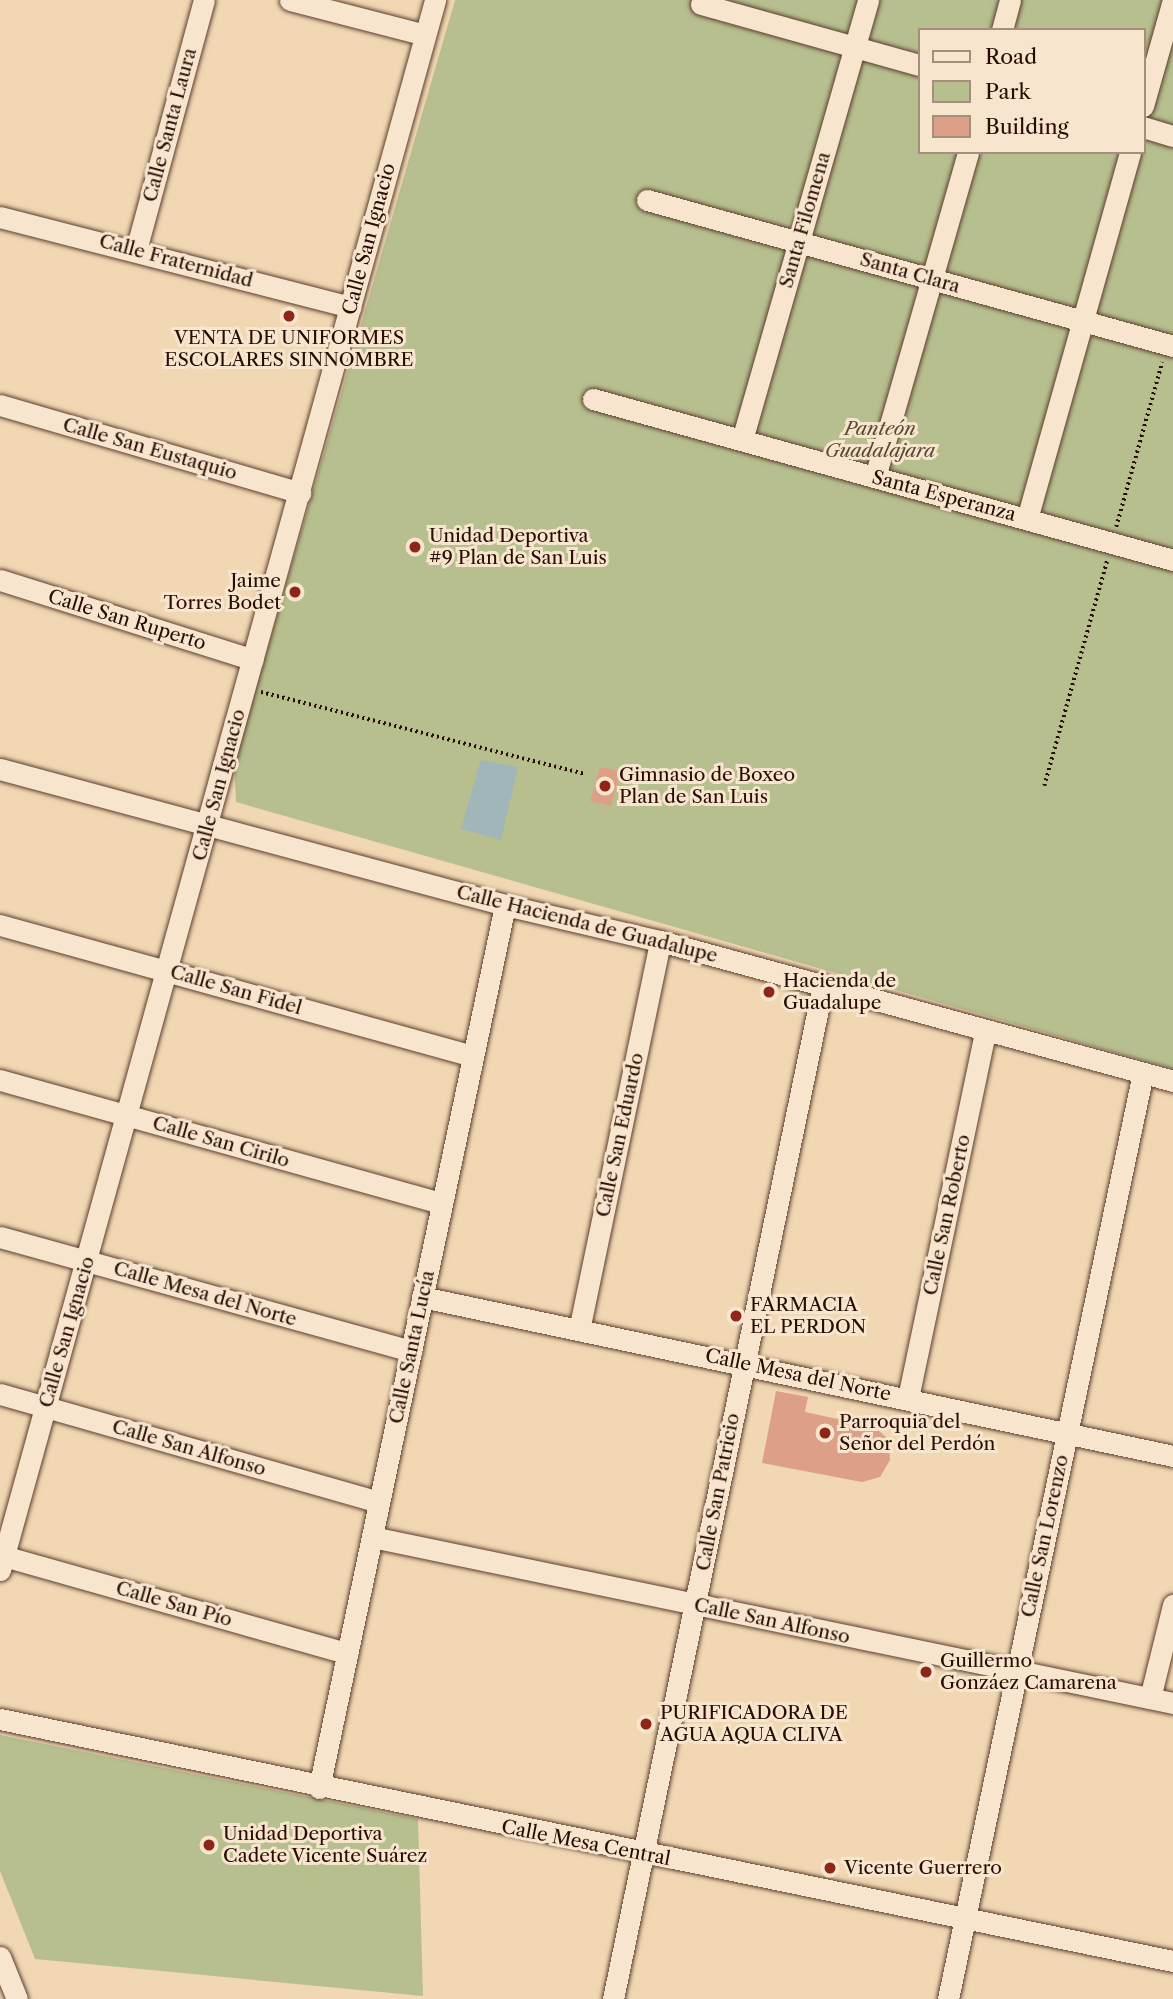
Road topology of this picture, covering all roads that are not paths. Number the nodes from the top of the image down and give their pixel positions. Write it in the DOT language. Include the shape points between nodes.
graph roads {
  1 [pos="204,0"];
  2 [pos="290,0"];
  3 [pos="435,0"];
  4 [pos="868,0"];
  5 [pos="1010,0"];
  6 [pos="1173,0"];
  7 [pos="701,4"];
  8 [pos="1003,28"];
  9 [pos="425,36"];
  10 [pos="855,47"];
  11 [pos="918,65"];
  12 [pos="1145,99"];
  13 [pos="1145,128"];
  14 [pos="1173,135"];
  15 [pos="967,154"];
  16 [pos="1129,154"];
  17 [pos="647,200"];
  18 [pos="0,217"];
  19 [pos="799,242"];
  20 [pos="136,250"];
  21 [pos="932,279"];
  22 [pos="351,307"];
  23 [pos="1083,321"];
  24 [pos="1173,346"];
  25 [pos="593,399"];
  26 [pos="0,405"];
  27 [pos="742,440"];
  28 [pos="875,477"];
  29 [pos="300,493"];
  30 [pos="1027,519"];
  31 [pos="1173,560"];
  32 [pos="0,580"];
  33 [pos="253,660"];
  34 [pos="0,769"];
  35 [pos="208,824"];
  36 [pos="505,905"];
  37 [pos="0,925"];
  38 [pos="660,941"];
  39 [pos="167,971"];
  40 [pos="823,985"];
  41 [pos="985,1032"];
  42 [pos="473,1056"];
  43 [pos="1143,1073"];
  44 [pos="0,1080"];
  45 [pos="1173,1082"];
  46 [pos="127,1115"];
  47 [pos="442,1203"];
  48 [pos="0,1237"];
  49 [pos="86,1261"];
  50 [pos="422,1297"];
  51 [pos="579,1330"];
  52 [pos="411,1351"];
  53 [pos="743,1364"];
  54 [pos="0,1394"];
  55 [pos="908,1398"];
  56 [pos="45,1408"];
  57 [pos="1067,1431"];
  58 [pos="1173,1457"];
  59 [pos="379,1502"];
  60 [pos="372,1537"];
  61 [pos="1,1560"];
  62 [pos="695,1605"];
  63 [pos="1173,1605"];
  64 [pos="347,1653"];
  65 [pos="1016,1673"];
  66 [pos="1150,1698"];
  67 [pos="1173,1703"];
  68 [pos="0,1719"];
  69 [pos="319,1788"];
  70 [pos="644,1854"];
  71 [pos="965,1919"];
  72 [pos="0,1957"];
  73 [pos="1173,1961"];
  74 [pos="17,1999"];
  75 [pos="614,1999"];
  76 [pos="948,1999"];
  1 -- 20 [label="street, Calle Santa Laura"];
  2 -- 9 [label="street"];
  3 -- 9 [label="street, Calle San Ignacio"];
  4 -- 10 [label="street, Santa Filomena"];
  5 -- 8 [label="street"];
  6 -- 12 [label="street"];
  7 -- 10 [label="street"];
  9 -- 22 [label="street, Calle San Ignacio"];
  10 -- 11 [label="street"];
  10 -- 19 [label="street, Santa Filomena"];
  13 -- 14 [label="street"];
  15 -- 21 [label="street"];
  16 -- 23 [label="street"];
  17 -- 19 [label="street, Santa Clara"];
  18 -- 20 [label="street, Calle Fraternidad"];
  19 -- 21 [label="street, Santa Clara"];
  19 -- 27 [label="street, Santa Filomena"];
  20 -- 22 [label="street, Calle Fraternidad"];
  21 -- 23 [label="street, Santa Clara"];
  21 -- 28 [label="street"];
  22 -- 29 [label="street, Calle San Ignacio"];
  23 -- 24 [label="street, Santa Clara"];
  23 -- 30 [label="street"];
  25 -- 27 [label="street, Santa Esperanza"];
  26 -- 29 [label="street, Calle San Eustaquio"];
  27 -- 28 [label="street, Santa Esperanza"];
  28 -- 30 [label="street, Santa Esperanza"];
  29 -- 33 [label="street, Calle San Ignacio"];
  30 -- 31 [label="street, Santa Esperanza"];
  32 -- 33 [label="street, Calle San Ruperto"];
  33 -- 35 [label="street, Calle San Ignacio"];
  34 -- 35 [label="street, Calle Hacienda de Guadalupe"];
  35 -- 36 [label="street, Calle Hacienda de Guadalupe"];
  35 -- 39 [label="street, Calle San Ignacio"];
  36 -- 38 [label="street, Calle Hacienda de Guadalupe"];
  36 -- 42 [label="street, Calle Santa Lucía"];
  37 -- 39 [label="street, Calle San Fidel"];
  38 -- 40 [label="street, Calle Hacienda de Guadalupe"];
  38 -- 51 [label="street, Calle San Eduardo"];
  39 -- 42 [label="street, Calle San Fidel"];
  39 -- 46 [label="street, Calle San Ignacio"];
  40 -- 41 [label="street, Calle Hacienda de Guadalupe"];
  40 -- 53 [label="street, Calle San Patricio"];
  41 -- 43 [label="street, Calle Hacienda de Guadalupe"];
  41 -- 55 [label="street, Calle San Roberto"];
  42 -- 47 [label="street, Calle Santa Lucía"];
  43 -- 45 [label="street, Calle Hacienda de Guadalupe"];
  43 -- 57 [label="street, Calle San Lorenzo"];
  44 -- 46 [label="street, Calle San Cirilo"];
  46 -- 47 [label="street, Calle San Cirilo"];
  46 -- 49 [label="street, Calle San Ignacio"];
  47 -- 50 [label="street, Calle Santa Lucía"];
  48 -- 49 [label="street, Calle Mesa del Norte"];
  49 -- 52 [label="street, Calle Mesa del Norte"];
  49 -- 56 [label="street, Calle San Ignacio"];
  50 -- 51 [label="street, Calle Mesa del Norte"];
  50 -- 52 [label="street, Calle Santa Lucía"];
  51 -- 53 [label="street, Calle Mesa del Norte"];
  52 -- 59 [label="street, Calle Santa Lucía"];
  53 -- 55 [label="street, Calle Mesa del Norte"];
  53 -- 62 [label="street, Calle San Patricio"];
  54 -- 56 [label="street, Calle San Alfonso"];
  55 -- 57 [label="street, Calle Mesa del Norte"];
  56 -- 59 [label="street, Calle San Alfonso"];
  56 -- 61 [label="street, Calle San Ignacio"];
  57 -- 58 [label="street, Calle Mesa del Norte"];
  57 -- 65 [label="street, Calle San Lorenzo"];
  59 -- 60 [label="street, Calle Santa Lucía"];
  60 -- 62 [label="street, Calle San Alfonso"];
  60 -- 64 [label="street, Calle Santa Lucía"];
  61 -- 64 [label="street, Calle San Pío"];
  62 -- 65 [label="street, Calle San Alfonso"];
  62 -- 70 [label="street, Calle San Patricio"];
  63 -- 66 [label="street"];
  64 -- 69 [label="street, Calle Santa Lucía"];
  65 -- 66 [label="street, Calle San Alfonso"];
  65 -- 71 [label="street, Calle San Lorenzo"];
  66 -- 67 [label="street, Calle San Alfonso"];
  68 -- 69 [label="street, Calle Mesa Central"];
  69 -- 70 [label="street, Calle Mesa Central"];
  70 -- 71 [label="street, Calle Mesa Central"];
  70 -- 75 [label="street, Calle San Patricio"];
  71 -- 73 [label="street, Calle Mesa Central"];
  71 -- 76 [label="street, Calle San Lorenzo"];
  72 -- 74 [label="street"];
}
